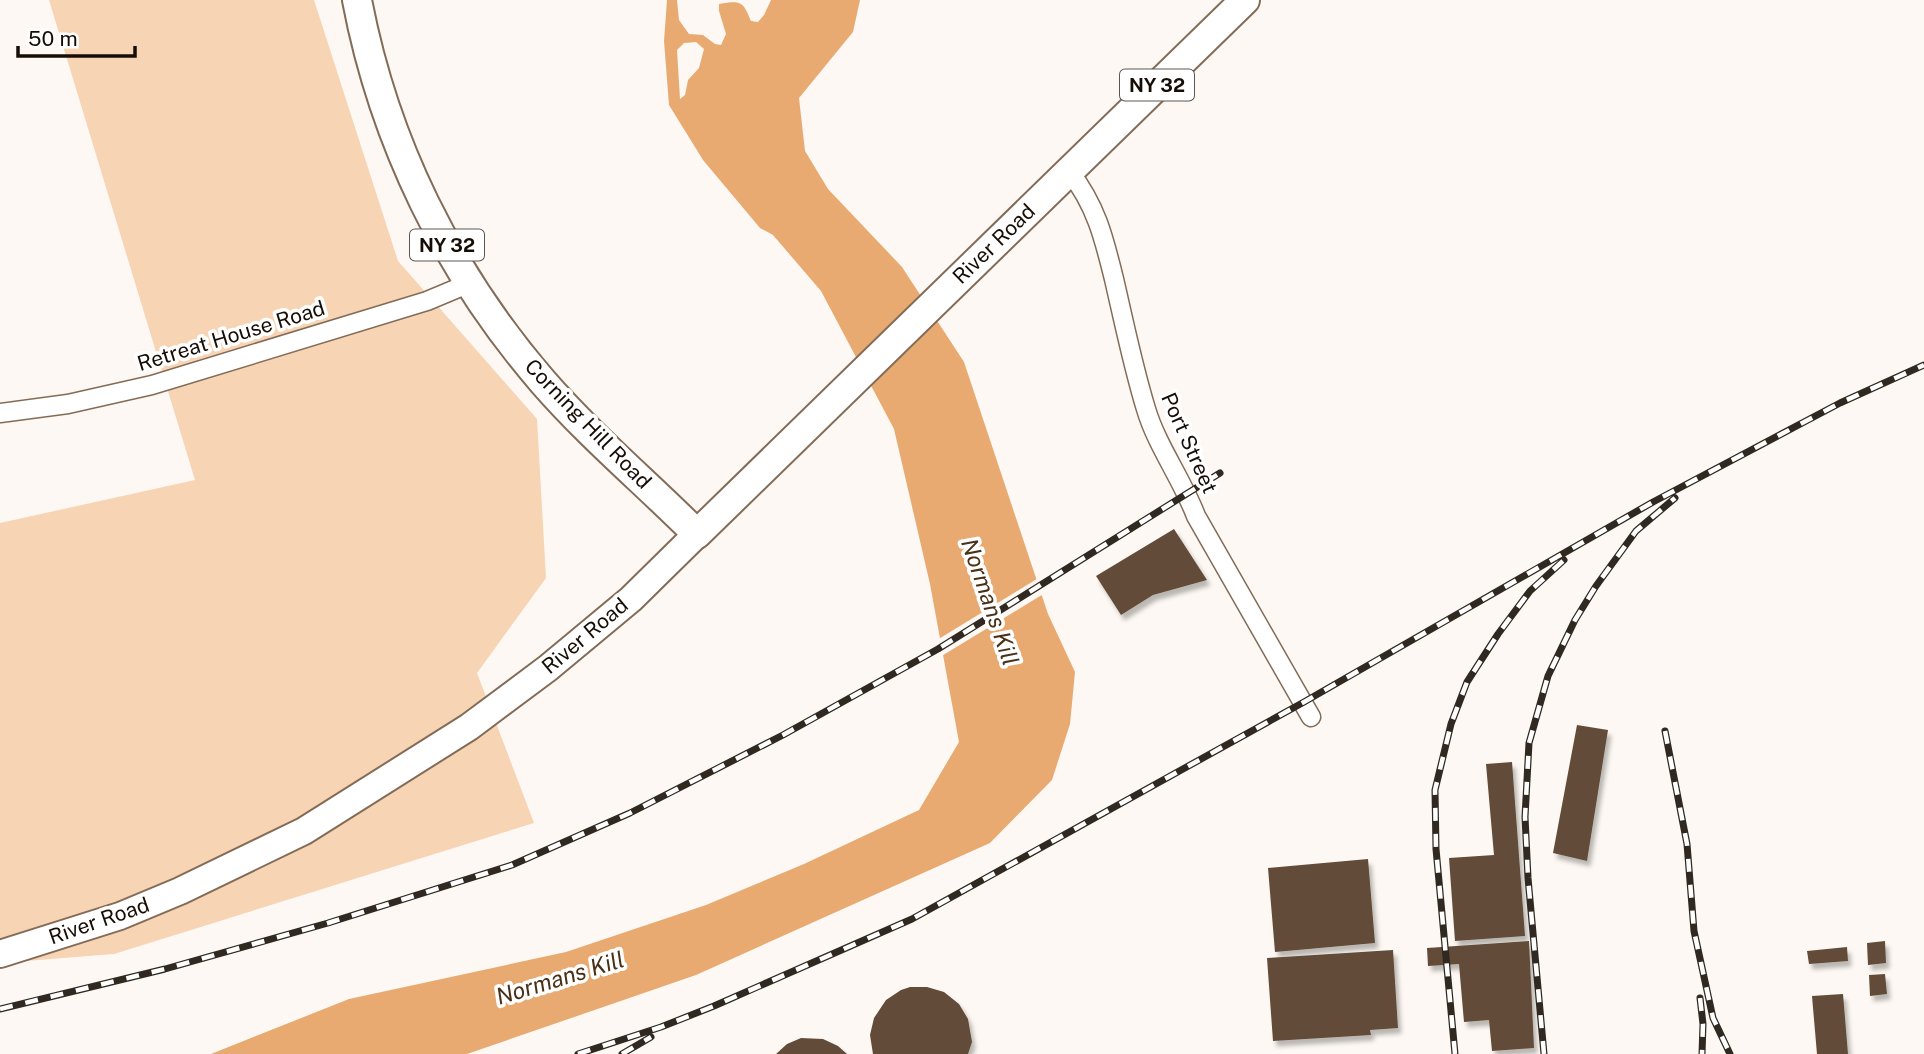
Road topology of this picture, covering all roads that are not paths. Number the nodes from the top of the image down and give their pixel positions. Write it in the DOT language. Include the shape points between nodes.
graph roads {
  1 [pos="357,0"];
  2 [pos="1245,0"];
  3 [pos="1069,171"];
  4 [pos="470,283"];
  5 [pos="0,413"];
  6 [pos="697,534"];
  7 [pos="1311,717"];
  8 [pos="0,954"];
  1 -- 4 [label="main road, Corning Hill Road / NY 32" via="399,149 429,214"];
  2 -- 3 [label="main road, NY 32"];
  3 -- 6 [label="main road, River Road / NY 32"];
  3 -- 7 [label="street, Port Street" via="1089,198 1102,233 1146,411 1196,516"];
  4 -- 5 [label="street, Retreat House Road" via="427,301 152,385"];
  4 -- 6 [label="main road, Corning Hill Road / NY 32" via="543,382"];
  6 -- 8 [label="main road, River Road" via="631,599 548,668 469,727 304,831 120,916"];
}
